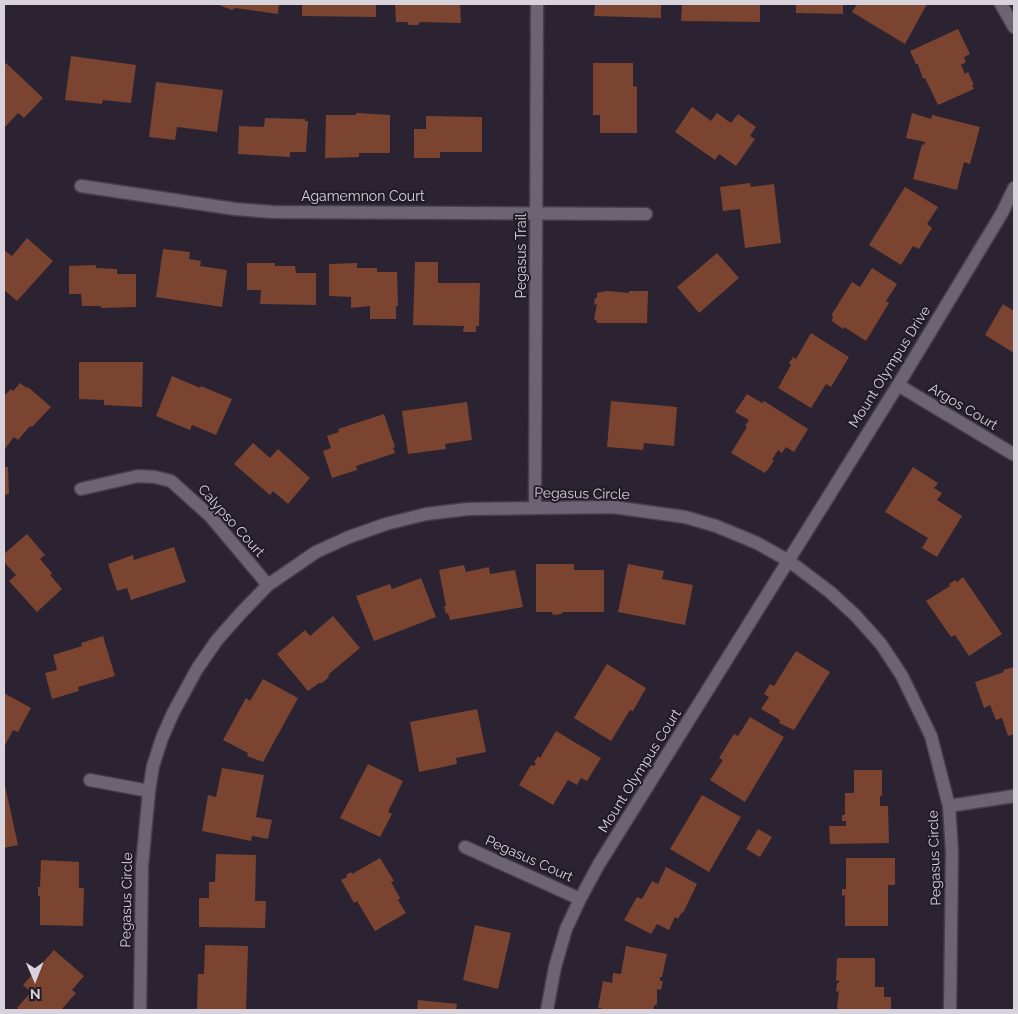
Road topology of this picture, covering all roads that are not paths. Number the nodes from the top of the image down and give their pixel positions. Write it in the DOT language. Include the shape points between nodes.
graph roads {
  1 [pos="537,4"];
  2 [pos="1001,4"];
  3 [pos="1014,27"];
  4 [pos="81,186"];
  5 [pos="1014,188"];
  6 [pos="537,213"];
  7 [pos="646,214"];
  8 [pos="898,385"];
  9 [pos="1013,454"];
  10 [pos="81,489"];
  11 [pos="534,508"];
  12 [pos="789,560"];
  13 [pos="268,585"];
  14 [pos="90,780"];
  15 [pos="148,791"];
  16 [pos="1014,796"];
  17 [pos="949,806"];
  18 [pos="465,847"];
  19 [pos="580,899"];
  20 [pos="140,1010"];
  21 [pos="547,1010"];
  22 [pos="950,1010"];
  1 -- 6 [label="street, Pegasus Trail"];
  2 -- 3 [label="street"];
  4 -- 6 [label="street, Agamemnon Court" via="273,212"];
  5 -- 8 [label="street, Mount Olympus Drive"];
  6 -- 7 [label="street, Agamemnon Court"];
  6 -- 11 [label="street, Pegasus Trail"];
  8 -- 9 [label="street, Argos Court"];
  8 -- 12 [label="street, Mount Olympus Drive"];
  10 -- 13 [label="street, Calypso Court" via="138,476 171,481 210,516"];
  11 -- 12 [label="street, Pegasus Circle" via="613,507 684,517 716,526"];
  11 -- 13 [label="street, Pegasus Circle" via="468,509 426,514 386,524 316,552"];
  12 -- 17 [label="street, Pegasus Circle" via="855,615 881,644 902,676 931,736"];
  12 -- 19 [label="street, Mount Olympus Court"];
  13 -- 15 [label="street, Pegasus Circle" via="217,640 197,669 162,738"];
  14 -- 15 [label="street"];
  15 -- 20 [label="street, Pegasus Circle" via="142,866"];
  16 -- 17 [label="street"];
  17 -- 22 [label="street, Pegasus Circle" via="952,852"];
  18 -- 19 [label="street, Pegasus Court"];
  19 -- 21 [label="street, Mount Olympus Court" via="566,929"];
}
